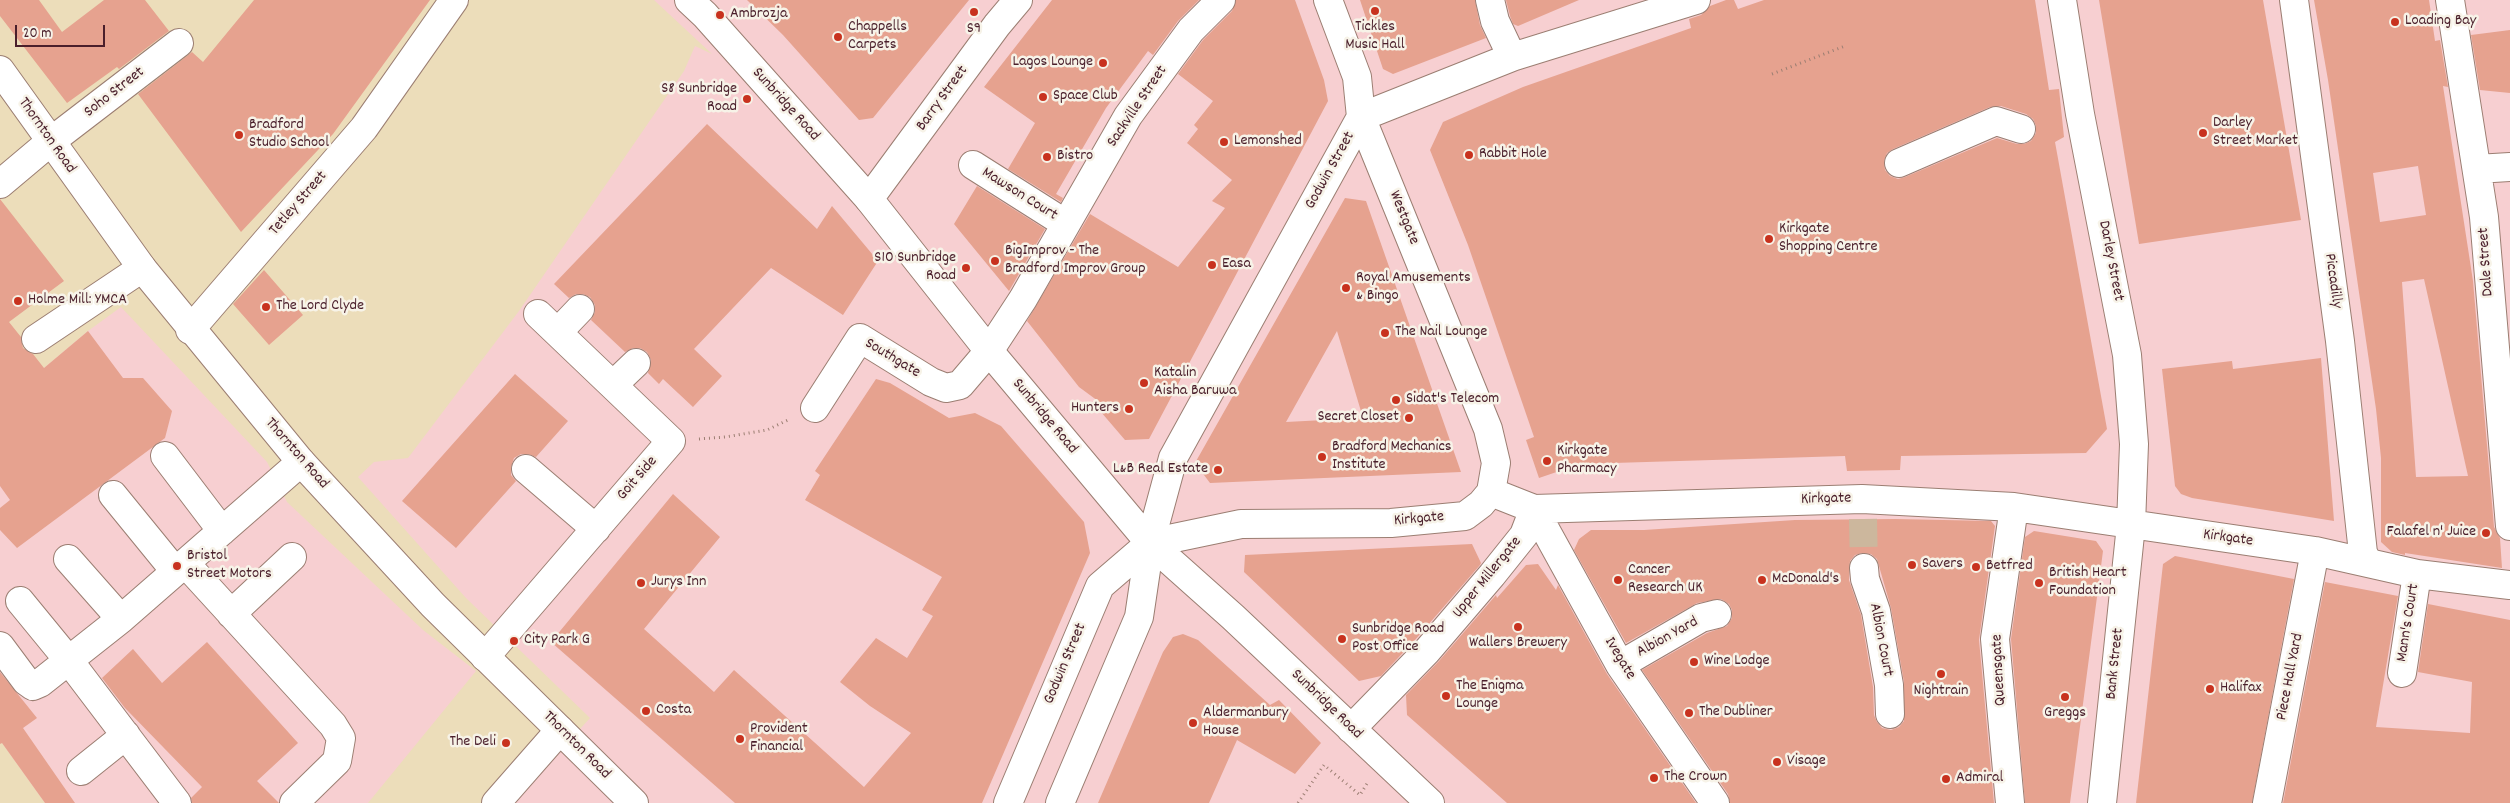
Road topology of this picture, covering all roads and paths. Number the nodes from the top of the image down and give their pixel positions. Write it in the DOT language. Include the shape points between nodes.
graph roads {
  1 [pos="454,0"];
  2 [pos="1018,0"];
  3 [pos="1220,0"];
  4 [pos="1328,0"];
  5 [pos="1490,0"];
  6 [pos="1696,0"];
  7 [pos="2062,0"];
  8 [pos="2294,0"];
  9 [pos="2450,0"];
  10 [pos="704,5"];
  11 [pos="1652,6"];
  12 [pos="179,43"];
  13 [pos="1845,46"];
  14 [pos="1512,57"];
  15 [pos="0,70"];
  16 [pos="1772,74"];
  17 [pos="1361,117"];
  18 [pos="2021,129"];
  19 [pos="50,142"];
  20 [pos="1899,163"];
  21 [pos="973,165"];
  22 [pos="2510,167"];
  23 [pos="2477,169"];
  24 [pos="0,184"];
  25 [pos="870,199"];
  26 [pos="1066,224"];
  27 [pos="142,268"];
  28 [pos="580,309"];
  29 [pos="538,314"];
  30 [pos="190,330"];
  31 [pos="558,332"];
  32 [pos="36,340"];
  33 [pos="989,351"];
  34 [pos="636,363"];
  35 [pos="613,385"];
  36 [pos="815,408"];
  37 [pos="671,441"];
  38 [pos="165,456"];
  39 [pos="301,462"];
  40 [pos="526,469"];
  41 [pos="1492,492"];
  42 [pos="113,495"];
  43 [pos="2014,507"];
  44 [pos="1534,509"];
  45 [pos="2131,525"];
  46 [pos="2510,526"];
  47 [pos="596,528"];
  48 [pos="222,531"];
  49 [pos="1150,543"];
  50 [pos="2315,551"];
  51 [pos="292,557"];
  52 [pos="68,559"];
  53 [pos="2368,562"];
  54 [pos="180,567"];
  55 [pos="1864,568"];
  56 [pos="2417,574"];
  57 [pos="2510,585"];
  58 [pos="20,602"];
  59 [pos="231,614"];
  60 [pos="1717,614"];
  61 [pos="120,619"];
  62 [pos="0,646"];
  63 [pos="485,657"];
  64 [pos="70,662"];
  65 [pos="1620,665"];
  66 [pos="2402,673"];
  67 [pos="1890,714"];
  68 [pos="1351,729"];
  69 [pos="560,730"];
  70 [pos="126,735"];
  71 [pos="1383,759"];
  72 [pos="81,771"];
  73 [pos="601,771"];
  74 [pos="177,803"];
  75 [pos="294,803"];
  76 [pos="496,803"];
  77 [pos="616,803"];
  78 [pos="634,803"];
  79 [pos="1008,803"];
  80 [pos="1060,803"];
  81 [pos="1298,803"];
  82 [pos="1430,803"];
  83 [pos="1715,803"];
  84 [pos="2010,803"];
  85 [pos="2102,803"];
  86 [pos="2267,803"];
  1 -- 30 [label="street, Tetley Street" via="364,128"];
  2 -- 25 [label="street, Barry Street"];
  3 -- 26 [label="street, Sackville Street" via="1191,30 1128,116"];
  4 -- 17 [label="street, Westgate" via="1357,77"];
  5 -- 14 [label="street" via="1495,20"];
  6 -- 11 [label="street, Godwin Street"];
  7 -- 45 [label="street, Darley Street" via="2080,114 2128,355 2134,444"];
  8 -- 53 [label="street, Piccadilly" via="2340,341 2363,552"];
  9 -- 23 [label="street, Dale Street"];
  10 -- 25 [label="street, Sunbridge Road"];
  11 -- 14 [label="street, Godwin Street"];
  12 -- 19 [label="street, Soho Street"];
  13 -- 16 [label="path"];
  14 -- 17 [label="street, Godwin Street"];
  15 -- 19 [label="street, Thornton Road"];
  17 -- 41 [label="street, Westgate" via="1488,429 1496,463"];
  17 -- 49 [label="street, Godwin Street" via="1180,442"];
  18 -- 20 [label="street" via="1996,121"];
  19 -- 24 [label="street, Soho Street"];
  19 -- 27 [label="street, Thornton Road"];
  21 -- 26 [label="street, Mawson Court"];
  22 -- 23 [label="street"];
  23 -- 46 [label="street, Dale Street" via="2484,217"];
  25 -- 33 [label="street, Sunbridge Road"];
  26 -- 33 [label="street, Sackville Street"];
  27 -- 30 [label="street, Thornton Road"];
  27 -- 32 [label="street"];
  28 -- 31 [label="street"];
  29 -- 31 [label="street"];
  30 -- 39 [label="street, Thornton Road"];
  31 -- 35 [label="street"];
  33 -- 36 [label="street, Southgate" via="960,385 946,388 860,338"];
  33 -- 49 [label="street, Sunbridge Road"];
  34 -- 35 [label="street"];
  35 -- 37 [label="street"];
  36 -- 37 [label="path" via="767,430"];
  37 -- 47 [label="street, Goit Side"];
  38 -- 48 [label="street"];
  39 -- 48 [label="street"];
  39 -- 63 [label="street, Thornton Road"];
  40 -- 47 [label="street"];
  41 -- 44 [label="street, Kirkgate"];
  41 -- 49 [label="street, Kirkgate" via="1465,516 1391,523 1241,524"];
  42 -- 54 [label="street"];
  43 -- 44 [label="street, Kirkgate"];
  43 -- 45 [label="street, Kirkgate"];
  43 -- 84 [label="street, Queensgate" via="1995,639"];
  44 -- 65 [label="street, Ivegate"];
  44 -- 68 [label="street, Upper Millergate" via="1524,535 1492,575 1426,651"];
  45 -- 50 [label="street, Kirkgate"];
  45 -- 85 [label="street, Bank Street"];
  47 -- 63 [label="street, Goit Side"];
  48 -- 54 [label="street"];
  49 -- 68 [label="street, Sunbridge Road"];
  49 -- 79 [label="street, Godwin Street" via="1100,586"];
  49 -- 80 [label="street, Godwin Street" via="1139,617"];
  50 -- 53 [label="street, Kirkgate"];
  50 -- 86 [label="street, Piece Hall Yard"];
  51 -- 59 [label="street"];
  52 -- 61 [label="street"];
  53 -- 56 [label="street, Kirkgate"];
  54 -- 59 [label="street"];
  54 -- 61 [label="street"];
  55 -- 67 [label="street, Albion Court" via="1876,611 1889,685"];
  56 -- 57 [label="street, Kirkgate"];
  56 -- 66 [label="street, Mann's Court"];
  58 -- 64 [label="street"];
  59 -- 75 [label="street" via="333,725 341,738 337,761"];
  60 -- 65 [label="street, Albion Yard" via="1702,618"];
  61 -- 64 [label="street"];
  62 -- 64 [label="street" via="33,686"];
  63 -- 69 [label="street, Thornton Road"];
  64 -- 70 [label="street"];
  65 -- 83 [label="street, Ivegate"];
  68 -- 71 [label="street, Sunbridge Road"];
  69 -- 73 [label="street, Thornton Road"];
  69 -- 76 [label="street"];
  70 -- 72 [label="street"];
  70 -- 74 [label="street"];
  71 -- 81 [label="path" via="1360,795 1324,765"];
  71 -- 82 [label="street, Sunbridge Road"];
  73 -- 77 [label="street"];
  73 -- 78 [label="street, Thornton Road"];
}
